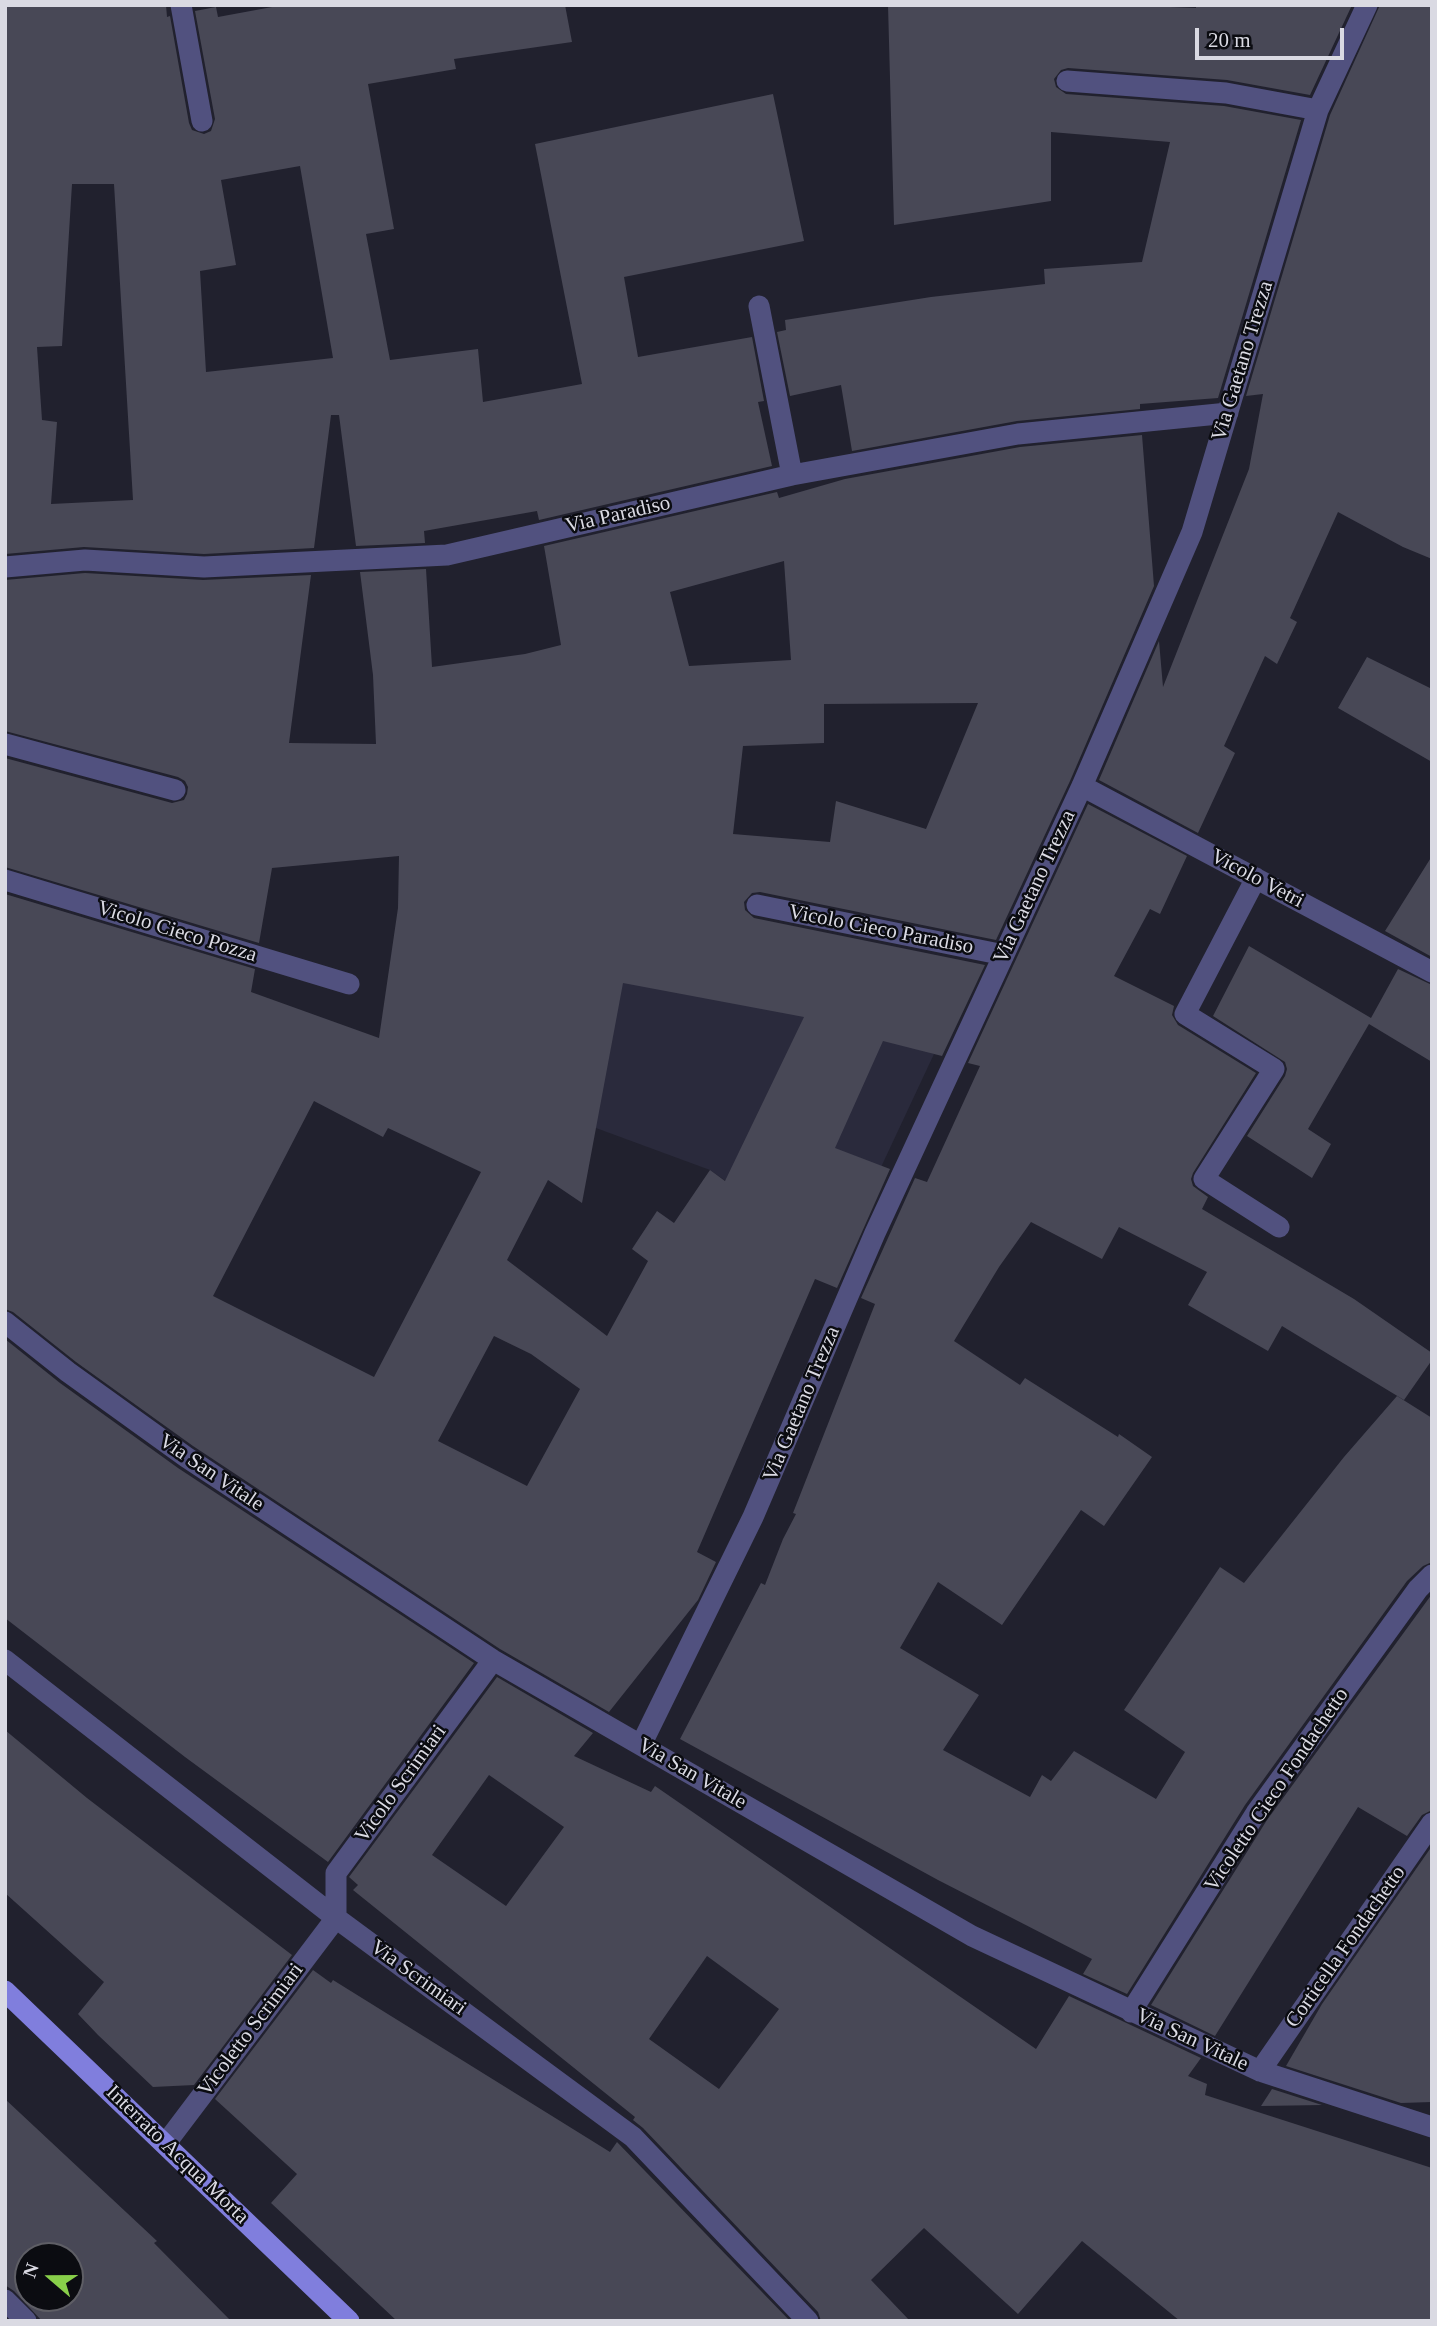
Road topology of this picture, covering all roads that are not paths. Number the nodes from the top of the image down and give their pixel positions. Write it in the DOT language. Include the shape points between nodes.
graph roads {
  1 [pos="181,5"];
  2 [pos="1367,5"];
  3 [pos="1067,81"];
  4 [pos="1318,110"];
  5 [pos="202,121"];
  6 [pos="759,306"];
  7 [pos="1228,413"];
  8 [pos="792,475"];
  9 [pos="5,568"];
  10 [pos="5,744"];
  11 [pos="1082,786"];
  12 [pos="175,790"];
  13 [pos="1256,878"];
  14 [pos="5,880"];
  15 [pos="757,905"];
  16 [pos="1004,954"];
  17 [pos="1432,972"];
  18 [pos="349,984"];
  19 [pos="1279,1227"];
  20 [pos="5,1322"];
  21 [pos="1432,1575"];
  22 [pos="5,1660"];
  23 [pos="494,1660"];
  24 [pos="641,1745"];
  25 [pos="1432,1823"];
  26 [pos="337,1918"];
  27 [pos="5,1991"];
  28 [pos="1132,2012"];
  29 [pos="1260,2071"];
  30 [pos="1432,2127"];
  31 [pos="166,2143"];
  32 [pos="5,2300"];
  33 [pos="26,2321"];
  34 [pos="349,2321"];
  35 [pos="808,2321"];
  1 -- 5 [label="street"];
  2 -- 4 [label="street, Via Gaetano Trezza"];
  3 -- 4 [label="street" via="1226,93"];
  4 -- 7 [label="street, Via Gaetano Trezza"];
  6 -- 8 [label="street"];
  7 -- 8 [label="street, Via Paradiso" via="1018,434"];
  7 -- 11 [label="street, Via Gaetano Trezza" via="1192,532"];
  8 -- 9 [label="street, Via Paradiso" via="447,555 204,567 85,560"];
  10 -- 12 [label="street"];
  11 -- 13 [label="street, Vicolo Vetri"];
  11 -- 16 [label="street, Via Gaetano Trezza"];
  13 -- 17 [label="street, Vicolo Vetri"];
  13 -- 19 [label="street" via="1185,1014 1274,1069 1203,1179"];
  14 -- 18 [label="street, Vicolo Cieco Pozza"];
  15 -- 16 [label="street, Vicolo Cieco Paradiso"];
  16 -- 24 [label="street, Via Gaetano Trezza" via="875,1233 753,1517"];
  20 -- 23 [label="street, Via San Vitale" via="186,1457"];
  21 -- 28 [label="street, Vicoletto Cieco Fondachetto" via="1256,1813"];
  22 -- 26 [label="street, Via Scrimiari"];
  23 -- 24 [label="street, Via San Vitale"];
  23 -- 26 [label="street, Vicolo Scrimiari" via="336,1873"];
  24 -- 28 [label="street, Via San Vitale" via="972,1936"];
  25 -- 29 [label="street, Corticella Fondachetto"];
  26 -- 31 [label="street, Vicoletto Scrimiari"];
  26 -- 35 [label="street, Via Scrimiari" via="633,2137"];
  27 -- 31 [label="main road, Interrato Acqua Morta"];
  28 -- 29 [label="street, Via San Vitale"];
  29 -- 30 [label="street, Via San Vitale"];
  31 -- 34 [label="main road, Interrato Acqua Morta"];
  32 -- 33 [label="street"];
}
